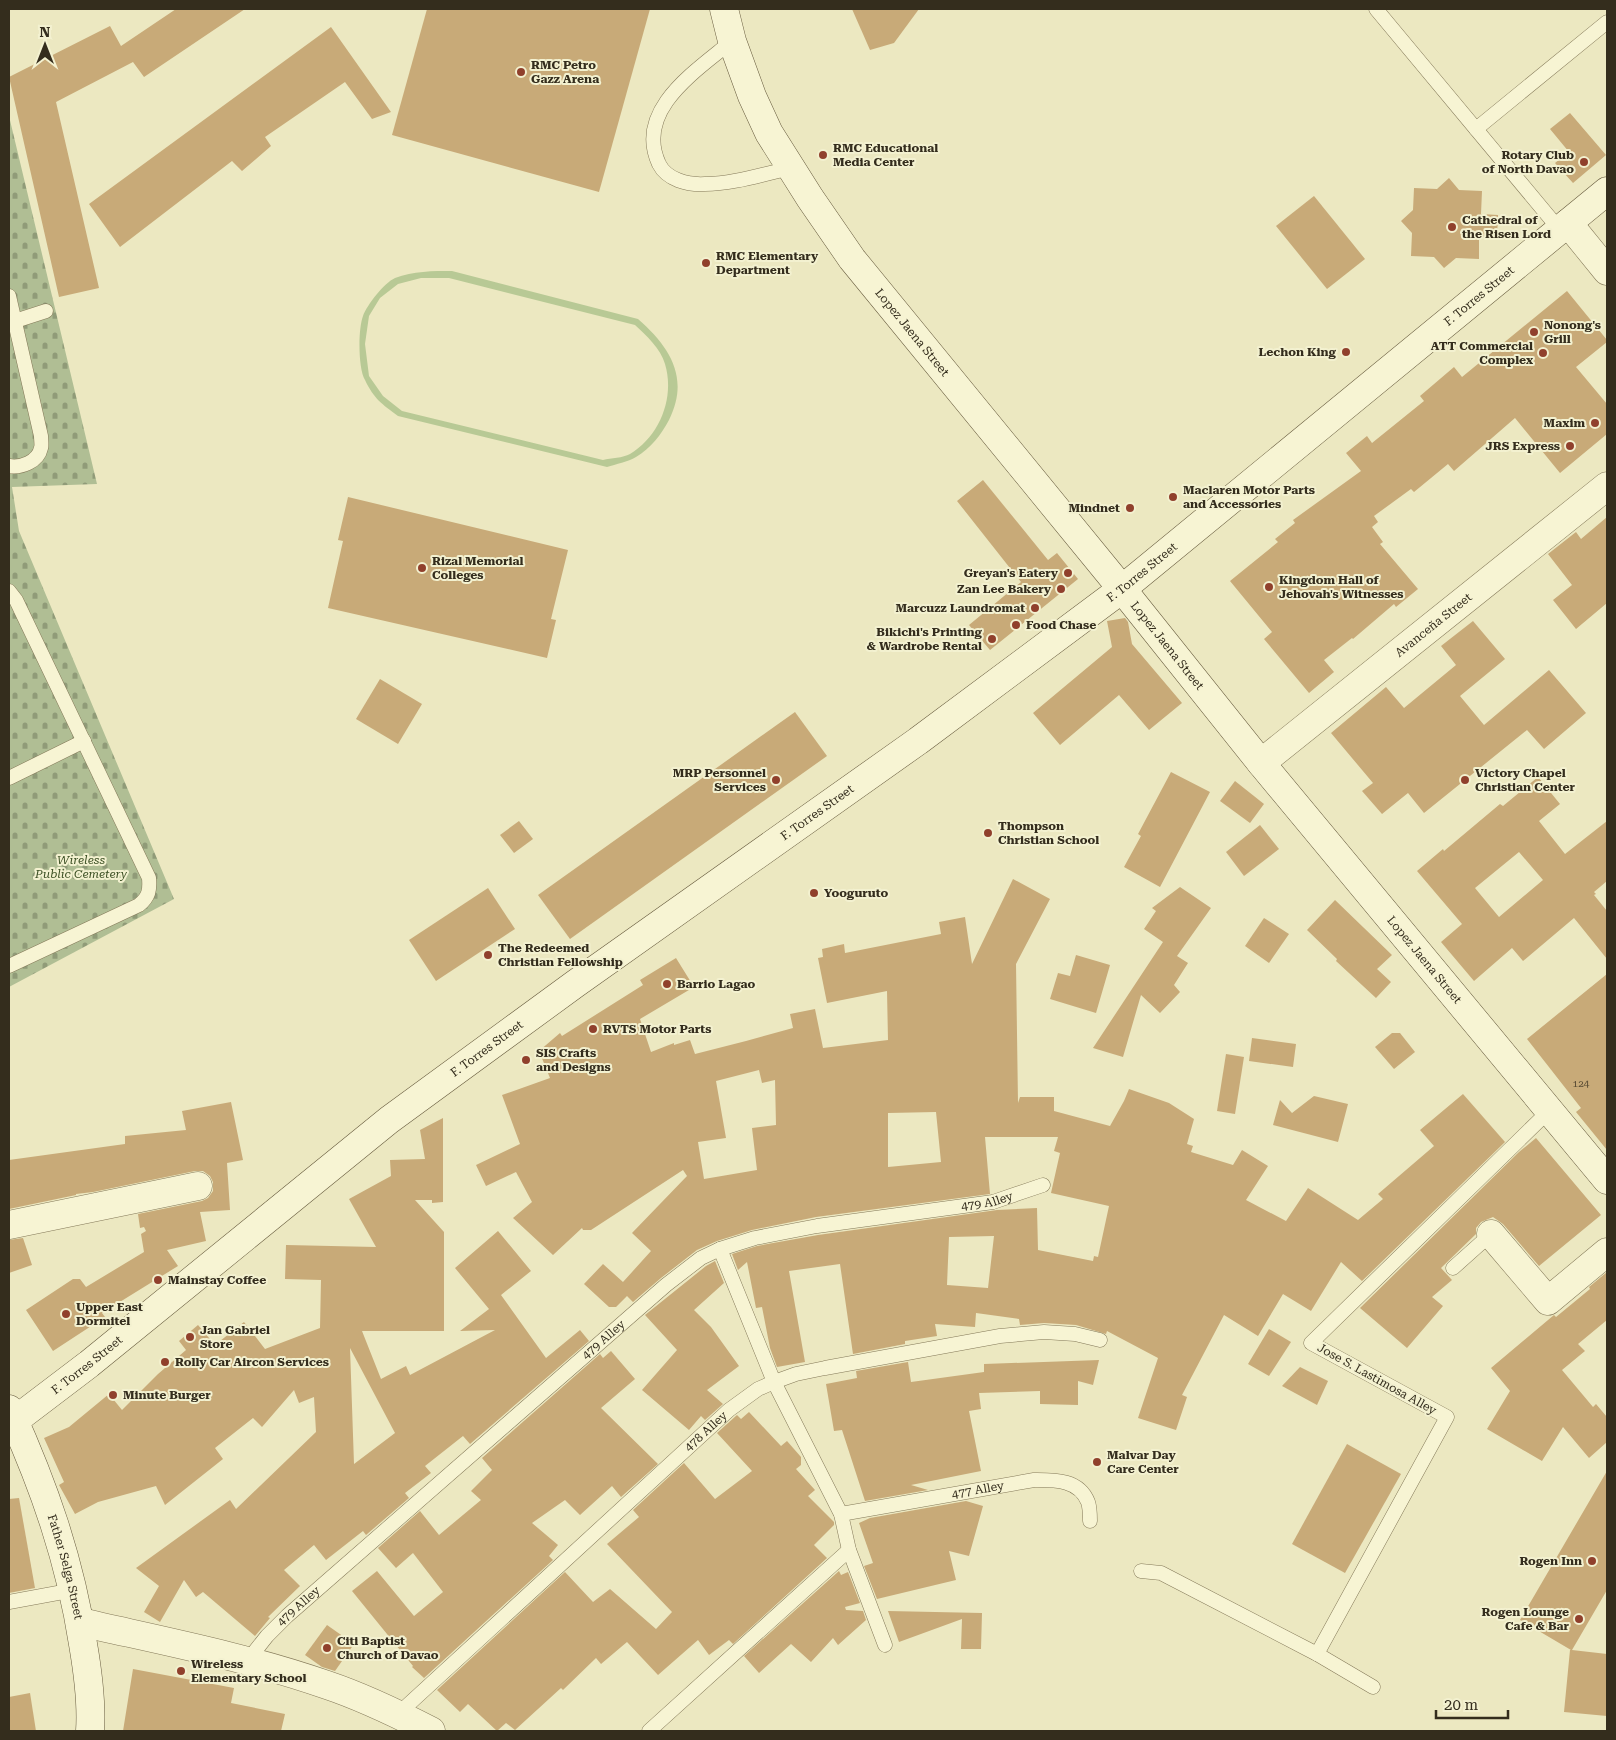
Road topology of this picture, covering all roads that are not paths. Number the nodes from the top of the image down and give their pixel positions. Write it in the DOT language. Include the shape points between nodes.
graph roads {
  1 [pos="724,9"];
  2 [pos="1376,9"];
  3 [pos="1607,22"];
  4 [pos="732,41"];
  5 [pos="1476,129"];
  6 [pos="791,168"];
  7 [pos="1607,191"];
  8 [pos="1564,227"];
  9 [pos="1607,271"];
  10 [pos="9,296"];
  11 [pos="46,311"];
  12 [pos="15,321"];
  13 [pos="9,466"];
  14 [pos="1607,486"];
  15 [pos="1122,589"];
  16 [pos="9,591"];
  17 [pos="84,741"];
  18 [pos="1261,763"];
  19 [pos="9,778"];
  20 [pos="9,966"];
  21 [pos="1550,1110"];
  22 [pos="1607,1180"];
  23 [pos="1043,1185"];
  24 [pos="198,1186"];
  25 [pos="9,1225"];
  26 [pos="1491,1234"];
  27 [pos="720,1249"];
  28 [pos="1607,1252"];
  29 [pos="1452,1268"];
  30 [pos="1100,1340"];
  31 [pos="774,1382"];
  32 [pos="11,1415"];
  33 [pos="841,1514"];
  34 [pos="1090,1521"];
  35 [pos="849,1550"];
  36 [pos="1141,1571"];
  37 [pos="74,1590"];
  38 [pos="9,1602"];
  39 [pos="80,1622"];
  40 [pos="885,1644"];
  41 [pos="1317,1654"];
  42 [pos="248,1660"];
  43 [pos="1373,1687"];
  44 [pos="398,1714"];
  45 [pos="90,1731"];
  46 [pos="431,1731"];
  47 [pos="649,1731"];
  1 -- 4 [label="street, Lopez Jaena Street"];
  2 -- 5 [label="lane"];
  3 -- 5 [label="lane"];
  4 -- 6 [label="street, Lopez Jaena Street" via="769,133"];
  4 -- 6 [label="lane" via="677,88 664,104 654,130 654,152 661,167 672,178 689,183 726,182"];
  5 -- 8 [label="lane"];
  6 -- 15 [label="street, Lopez Jaena Street" via="852,260"];
  7 -- 8 [label="street, F. Torres Street"];
  8 -- 9 [label="street"];
  8 -- 15 [label="street, F. Torres Street"];
  10 -- 12 [label="lane"];
  11 -- 12 [label="lane"];
  12 -- 13 [label="lane" via="39,422 41,448 30,463"];
  14 -- 18 [label="street, Avanceña Street"];
  15 -- 18 [label="street, Lopez Jaena Street"];
  15 -- 32 [label="street, F. Torres Street" via="918,741 396,1114 82,1370"];
  16 -- 17 [label="lane"];
  17 -- 19 [label="lane"];
  17 -- 20 [label="lane" via="149,878 150,890 140,905"];
  18 -- 21 [label="street, Lopez Jaena Street"];
  21 -- 22 [label="street, Lopez Jaena Street"];
  21 -- 41 [label="lane, Jose S. Lastimosa Alley" via="1311,1343 1447,1417"];
  23 -- 27 [label="lane, 479 Alley" via="994,1202 817,1226 754,1238"];
  24 -- 25 [label="street"];
  26 -- 28 [label="street" via="1548,1301"];
  26 -- 29 [label="lane"];
  27 -- 31 [label="lane"];
  27 -- 42 [label="lane, 479 Alley" via="701,1258 666,1284 287,1616"];
  30 -- 31 [label="lane, 478 Alley" via="1044,1332 1000,1336 796,1374"];
  31 -- 33 [label="lane"];
  31 -- 44 [label="lane, 478 Alley" via="758,1389 729,1410"];
  32 -- 37 [label="street, Father Selga Street" via="35,1467"];
  33 -- 34 [label="lane, 477 Alley" via="1034,1480 1056,1480 1082,1491 1088,1502"];
  33 -- 35 [label="lane"];
  35 -- 40 [label="lane"];
  35 -- 47 [label="lane"];
  36 -- 41 [label="lane" via="1161,1573"];
  37 -- 38 [label="lane"];
  37 -- 39 [label="street, Father Selga Street"];
  39 -- 42 [label="street"];
  39 -- 45 [label="street, Father Selga Street" via="89,1682"];
  41 -- 43 [label="lane"];
  42 -- 44 [label="street" via="328,1685"];
  44 -- 46 [label="street"];
}
